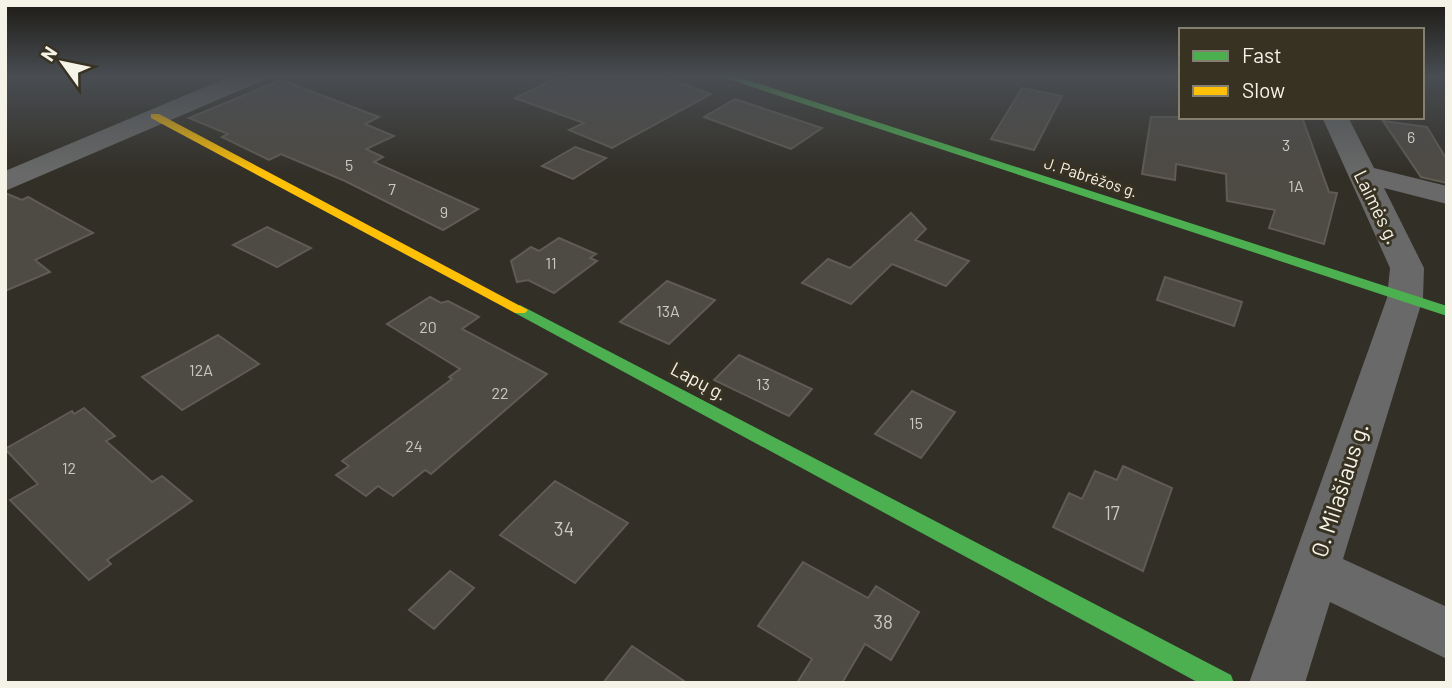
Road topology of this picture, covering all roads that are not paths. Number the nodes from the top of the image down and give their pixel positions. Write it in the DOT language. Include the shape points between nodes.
graph roads {
  1 [pos="174,108"];
  2 [pos="822,108"];
  3 [pos="155,116"];
  4 [pos="1336,119"];
  5 [pos="1360,173"];
  6 [pos="5,182"];
  7 [pos="1447,195"];
  8 [pos="1426,305"];
  9 [pos="1314,569"];
  10 [pos="1447,634"];
  11 [pos="1223,683"];
  12 [pos="1277,683"];
  1 -- 3 [label="street"];
  2 -- 8 [label="street, J. Pabrėžos g."];
  3 -- 6 [label="street"];
  3 -- 11 [label="street, Lapų g."];
  4 -- 5 [label="street, Laimės g."];
  5 -- 7 [label="street"];
  5 -- 8 [label="street, Laimės g."];
  8 -- 9 [label="street, O. Milašiaus g."];
  9 -- 10 [label="street"];
  9 -- 12 [label="street, O. Milašiaus g."];
}
